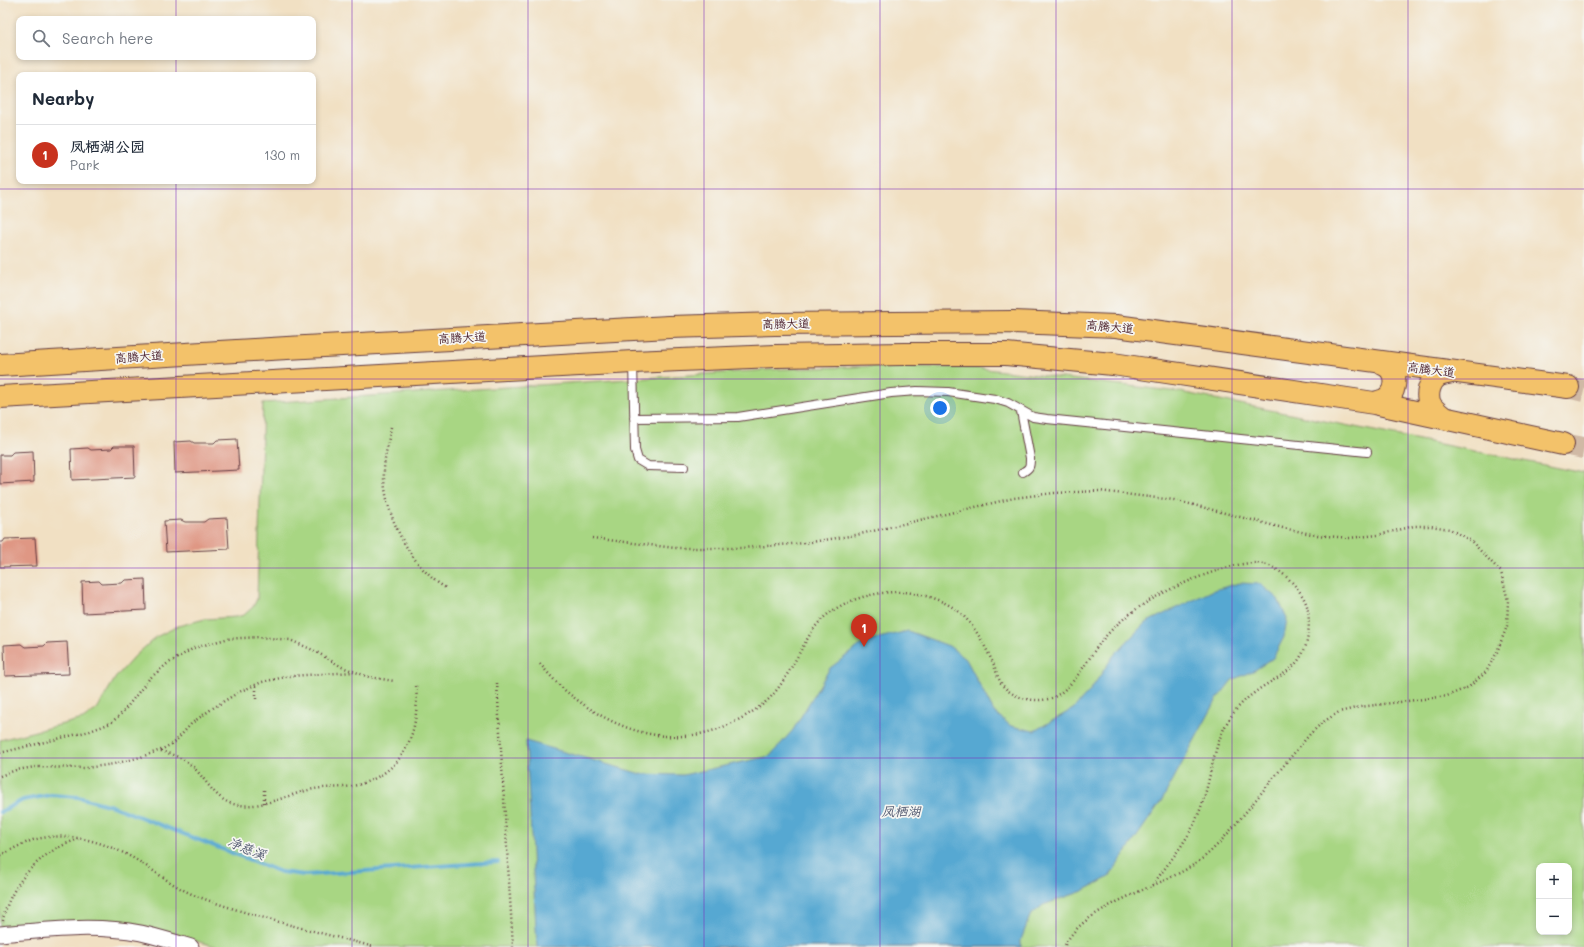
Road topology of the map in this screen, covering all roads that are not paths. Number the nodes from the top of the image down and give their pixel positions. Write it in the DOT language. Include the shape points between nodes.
graph roads {
  1 [pos="633,362"];
  2 [pos="1384,364"];
  3 [pos="0,365"];
  4 [pos="1451,372"];
  5 [pos="1568,387"];
  6 [pos="0,397"];
  7 [pos="1374,403"];
  8 [pos="1021,411"];
  9 [pos="634,418"];
  10 [pos="1444,418"];
  11 [pos="1563,444"];
  12 [pos="1367,452"];
  13 [pos="684,467"];
  14 [pos="1023,472"];
  15 [pos="1,931"];
  16 [pos="191,947"];
  1 -- 6 [label="main road"];
  1 -- 7 [label="main road" via="783,356 1006,354 1113,364"];
  1 -- 9 [label="lane"];
  2 -- 3 [label="main road, 高腾大道" via="1116,326 1013,322 669,327"];
  2 -- 4 [label="main road, 高腾大道"];
  2 -- 7 [label="main road" via="1391,369 1394,376 1392,393 1386,399"];
  4 -- 5 [label="main road, 高腾大道"];
  4 -- 10 [label="main road" via="1439,375 1432,381 1429,389 1430,404"];
  7 -- 10 [label="main road"];
  8 -- 9 [label="lane" via="995,398 917,391 738,417"];
  8 -- 12 [label="lane" via="1047,419"];
  8 -- 14 [label="lane" via="1030,458 1030,466"];
  9 -- 13 [label="lane" via="635,450 638,460 648,466"];
  10 -- 11 [label="main road"];
  15 -- 16 [label="street" via="110,929 141,933"];
}
